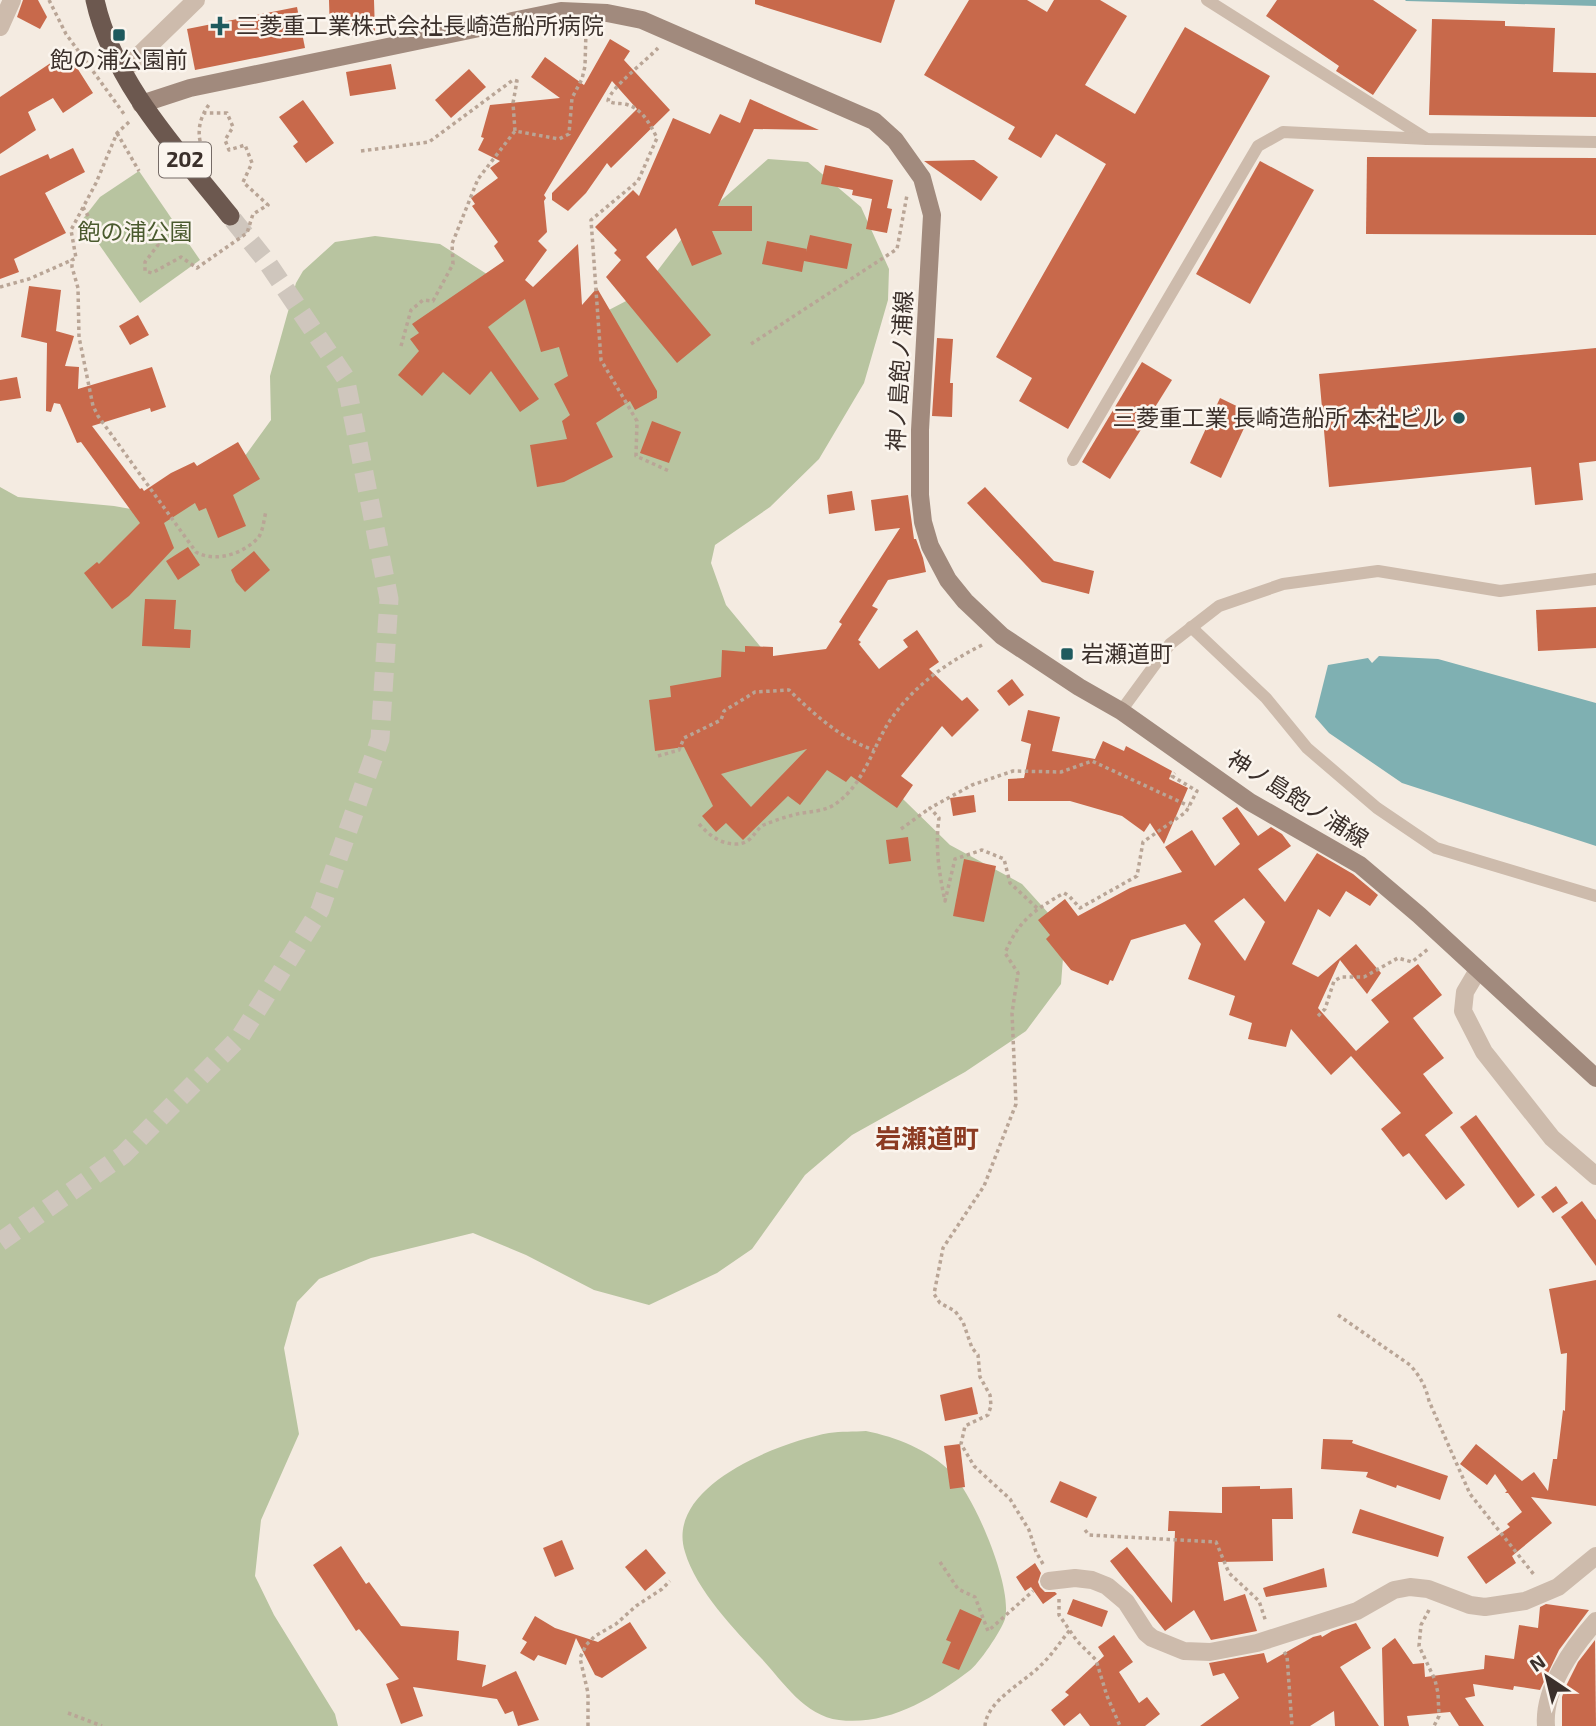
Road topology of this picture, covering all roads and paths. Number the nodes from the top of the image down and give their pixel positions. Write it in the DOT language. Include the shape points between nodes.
graph roads {
  1 [pos="12,0"];
  2 [pos="49,0"];
  3 [pos="95,0"];
  4 [pos="196,0"];
  5 [pos="1207,0"];
  6 [pos="0,27"];
  7 [pos="579,27"];
  8 [pos="664,41"];
  9 [pos="124,70"];
  10 [pos="217,97"];
  11 [pos="141,104"];
  12 [pos="204,113"];
  13 [pos="516,131"];
  14 [pos="117,134"];
  15 [pos="1427,139"];
  16 [pos="1596,142"];
  17 [pos="203,150"];
  18 [pos="362,151"];
  19 [pos="139,171"];
  20 [pos="907,193"];
  21 [pos="83,207"];
  22 [pos="230,216"];
  23 [pos="72,260"];
  24 [pos="0,287"];
  25 [pos="751,345"];
  26 [pos="401,346"];
  27 [pos="1073,460"];
  28 [pos="669,471"];
  29 [pos="266,511"];
  30 [pos="1596,579"];
  31 [pos="1191,627"];
  32 [pos="1002,636"];
  33 [pos="1121,711"];
  34 [pos="874,750"];
  35 [pos="658,756"];
  36 [pos="1186,757"];
  37 [pos="1189,806"];
  38 [pos="930,808"];
  39 [pos="699,824"];
  40 [pos="901,830"];
  41 [pos="1596,896"];
  42 [pos="1037,908"];
  43 [pos="1443,936"];
  44 [pos="1478,970"];
  45 [pos="1318,1016"];
  46 [pos="1596,1078"];
  47 [pos="1596,1176"];
  48 [pos="1338,1315"];
  49 [pos="1085,1530"];
  50 [pos="1596,1556"];
  51 [pos="940,1562"];
  52 [pos="1049,1580"];
  53 [pos="670,1581"];
  54 [pos="1436,1592"];
  55 [pos="1545,1593"];
  56 [pos="1596,1621"];
  57 [pos="1070,1630"];
  58 [pos="1274,1637"];
  59 [pos="68,1713"];
  60 [pos="102,1726"];
  61 [pos="587,1726"];
  62 [pos="985,1726"];
  63 [pos="1120,1726"];
  64 [pos="1292,1726"];
  65 [pos="1434,1726"];
  66 [pos="1546,1726"];
  1 -- 6 [label="street"];
  2 -- 14 [label="path" via="65,34 130,122"];
  3 -- 9 [label="highway, 202" via="108,41"];
  4 -- 9 [label="street"];
  5 -- 15 [label="lane"];
  7 -- 13 [label="path" via="586,26 585,66 572,98 569,134 559,139"];
  8 -- 28 [label="path" via="610,92 608,101 637,110 657,138 638,181 591,220 601,360 637,421 636,456"];
  9 -- 11 [label="highway, 202"];
  10 -- 12 [label="path"];
  11 -- 22 [label="highway, 202"];
  11 -- 32 [label="main road, 神ノ島飽ノ浦線" via="190,88 562,11 642,20 874,121 895,140 922,177 932,215 920,430 923,522 948,580"];
  12 -- 17 [label="path" via="198,136"];
  12 -- 21 [label="path" via="227,113 233,127 225,140 229,150 245,145 252,163 243,181 268,205 253,214 247,233 197,268 181,257 152,273 145,271 145,262 158,245 147,227 102,240"];
  13 -- 18 [label="path" via="513,103 517,82 513,80 429,142"];
  13 -- 26 [label="path" via="478,179 453,244 453,264 433,300 423,300 411,310"];
  14 -- 19 [label="path"];
  14 -- 21 [label="path"];
  15 -- 16 [label="lane"];
  15 -- 27 [label="lane" via="1283,132 1258,146"];
  20 -- 25 [label="path" via="897,249"];
  21 -- 23 [label="path" via="71,230 76,258"];
  23 -- 24 [label="path"];
  23 -- 29 [label="path" via="79,337 93,406 196,552 215,559 242,548 260,536"];
  30 -- 31 [label="lane" via="1500,591 1378,571 1283,584 1219,606"];
  31 -- 33 [label="lane" via="1170,644"];
  31 -- 41 [label="lane" via="1266,698 1307,748 1377,808 1436,848"];
  32 -- 33 [label="main road, 神ノ島飽ノ浦線"];
  32 -- 34 [label="path" via="965,653 913,691"];
  33 -- 36 [label="main road, 神ノ島飽ノ浦線"];
  34 -- 35 [label="path" via="841,734 789,690 755,692 724,711 721,720 684,738 679,750"];
  34 -- 39 [label="path" via="849,791 821,812 762,825 752,839 736,844 712,838"];
  36 -- 37 [label="path" via="1172,776 1198,791"];
  36 -- 43 [label="main road, 神ノ島飽ノ浦線" via="1250,802 1360,865"];
  37 -- 38 [label="path" via="1092,761 1061,772 1013,771 972,785"];
  37 -- 42 [label="path" via="1143,842 1138,876 1080,908 1063,893"];
  38 -- 40 [label="path"];
  38 -- 42 [label="path" via="939,818 938,870 945,901 955,859 982,850 1004,859 1010,883"];
  42 -- 52 [label="path" via="1015,931 1005,953 1018,973 1012,1013 1016,1104 984,1186 943,1248 934,1294 963,1322 990,1395 988,1415 965,1426 961,1444 975,1466 1010,1499 1029,1530"];
  43 -- 44 [label="main road, 神ノ島飽ノ浦線"];
  43 -- 45 [label="path" via="1412,962 1398,958 1364,978 1334,981"];
  44 -- 46 [label="main road, 神ノ島飽ノ浦線"];
  44 -- 47 [label="street" via="1465,992 1463,1011 1484,1052 1552,1138"];
  48 -- 55 [label="path" via="1417,1372 1470,1494"];
  49 -- 58 [label="path" via="1089,1535 1216,1542 1229,1573 1259,1601"];
  50 -- 55 [label="street"];
  51 -- 52 [label="path" via="957,1589 975,1598 988,1631"];
  52 -- 57 [label="path" via="1059,1597 1059,1615"];
  52 -- 58 [label="street" via="1075,1578 1107,1586 1126,1602 1146,1633 1184,1651 1229,1650"];
  53 -- 61 [label="path" via="586,1645 580,1658 588,1693"];
  54 -- 55 [label="street" via="1485,1607"];
  54 -- 58 [label="street" via="1410,1587 1394,1590 1357,1611"];
  54 -- 65 [label="path" via="1421,1625 1419,1646 1438,1693 1439,1716"];
  56 -- 66 [label="street" via="1558,1678 1547,1707"];
  57 -- 62 [label="path" via="1042,1665 986,1716"];
  57 -- 63 [label="path" via="1096,1660"];
  58 -- 64 [label="path" via="1287,1656"];
  59 -- 60 [label="path"];
}
